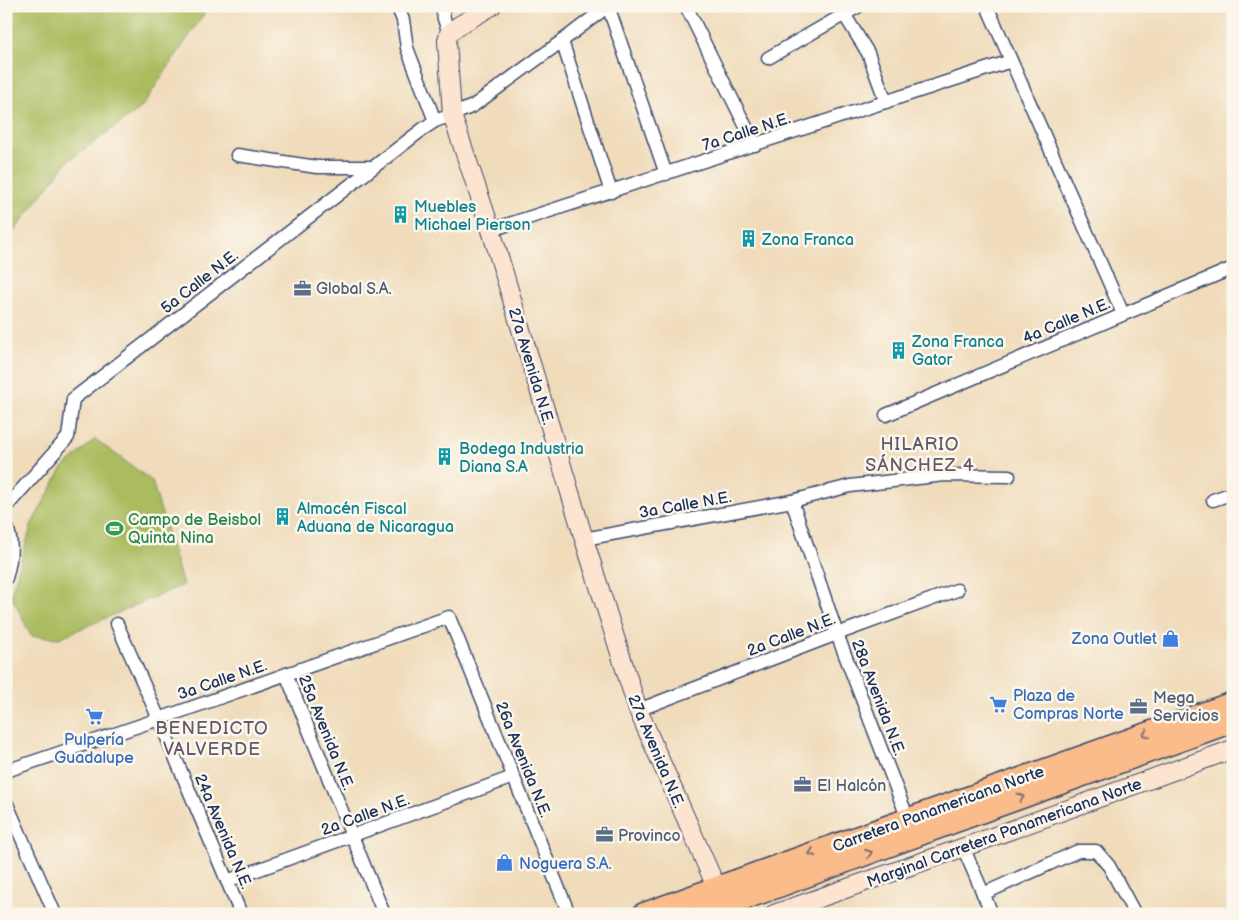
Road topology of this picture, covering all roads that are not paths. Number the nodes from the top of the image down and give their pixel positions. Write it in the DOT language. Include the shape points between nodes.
graph roads {
  1 [pos="398,6"];
  2 [pos="442,6"];
  3 [pos="492,6"];
  4 [pos="608,6"];
  5 [pos="686,6"];
  6 [pos="859,6"];
  7 [pos="987,6"];
  8 [pos="842,10"];
  9 [pos="449,33"];
  10 [pos="562,41"];
  11 [pos="768,58"];
  12 [pos="1012,61"];
  13 [pos="886,102"];
  14 [pos="452,116"];
  15 [pos="435,121"];
  16 [pos="755,145"];
  17 [pos="237,156"];
  18 [pos="372,167"];
  19 [pos="666,174"];
  20 [pos="611,192"];
  21 [pos="491,230"];
  22 [pos="1233,268"];
  23 [pos="1123,314"];
  24 [pos="886,415"];
  25 [pos="1008,476"];
  26 [pos="1233,493"];
  27 [pos="792,500"];
  28 [pos="1213,500"];
  29 [pos="6,507"];
  30 [pos="6,525"];
  31 [pos="584,539"];
  32 [pos="6,578"];
  33 [pos="957,590"];
  34 [pos="449,616"];
  35 [pos="117,624"];
  36 [pos="837,634"];
  37 [pos="286,674"];
  38 [pos="1233,703"];
  39 [pos="638,710"];
  40 [pos="159,719"];
  41 [pos="1233,721"];
  42 [pos="1233,748"];
  43 [pos="6,771"];
  44 [pos="513,777"];
  45 [pos="6,802"];
  46 [pos="908,819"];
  47 [pos="352,836"];
  48 [pos="963,847"];
  49 [pos="227,881"];
  50 [pos="983,894"];
  51 [pos="723,902"];
  52 [pos="55,914"];
  53 [pos="240,914"];
  54 [pos="384,914"];
  55 [pos="569,914"];
  56 [pos="644,914"];
  57 [pos="702,914"];
  58 [pos="774,914"];
  59 [pos="992,914"];
  60 [pos="1135,914"];
  1 -- 15 [label="street" via="407,48"];
  2 -- 9 [label="street, 27a Avenida N.E."];
  3 -- 9 [label="street"];
  4 -- 10 [label="street, 5a Calle N.E."];
  4 -- 19 [label="street"];
  5 -- 16 [label="street"];
  6 -- 8 [label="street"];
  7 -- 12 [label="street"];
  8 -- 11 [label="street"];
  8 -- 13 [label="street" via="868,53"];
  9 -- 14 [label="street, 27a Avenida N.E."];
  10 -- 14 [label="street, 5a Calle N.E." via="473,106"];
  10 -- 20 [label="street"];
  12 -- 13 [label="street, 7a Calle N.E."];
  12 -- 23 [label="street"];
  13 -- 16 [label="street, 7a Calle N.E."];
  14 -- 15 [label="street, 5a Calle N.E."];
  14 -- 21 [label="street, 27a Avenida N.E."];
  15 -- 18 [label="street, 5a Calle N.E."];
  16 -- 19 [label="street, 7a Calle N.E."];
  17 -- 18 [label="street" via="317,167"];
  18 -- 29 [label="street, 5a Calle N.E." via="73,399 68,437"];
  19 -- 20 [label="street, 7a Calle N.E."];
  20 -- 21 [label="street, 7a Calle N.E."];
  21 -- 31 [label="street, 27a Avenida N.E."];
  22 -- 23 [label="street, 4a Calle N.E."];
  23 -- 24 [label="street, 4a Calle N.E."];
  25 -- 27 [label="street, 3a Calle N.E." via="944,475 850,486"];
  26 -- 28 [label="street"];
  27 -- 31 [label="street, 3a Calle N.E."];
  27 -- 36 [label="street, 28a Avenida N.E."];
  30 -- 32 [label="street" via="11,546"];
  31 -- 39 [label="street, 27a Avenida N.E."];
  33 -- 36 [label="street, 2a Calle N.E."];
  34 -- 37 [label="street, 3a Calle N.E."];
  34 -- 44 [label="street, 26a Avenida N.E."];
  35 -- 40 [label="street, 24a Avenida N.E."];
  36 -- 39 [label="street, 2a Calle N.E."];
  36 -- 46 [label="street, 28a Avenida N.E."];
  37 -- 40 [label="street, 3a Calle N.E."];
  37 -- 47 [label="street, 25a Avenida N.E."];
  38 -- 46 [label="highway, Carretera Panamericana Norte, one-way"];
  39 -- 51 [label="street, 27a Avenida N.E."];
  40 -- 43 [label="street, 3a Calle N.E."];
  40 -- 49 [label="street, 24a Avenida N.E."];
  51 -- 41 [label="highway, Carretera Panamericana Norte, one-way"];
  42 -- 48 [label="street, Marginal Carretera Panamericana Norte"];
  44 -- 47 [label="street, 2a Calle N.E."];
  44 -- 55 [label="street, 26a Avenida N.E."];
  45 -- 52 [label="street"];
  46 -- 51 [label="highway, Carretera Panamericana Norte, one-way"];
  47 -- 49 [label="street, 2a Calle N.E."];
  47 -- 54 [label="street, 25a Avenida N.E."];
  48 -- 50 [label="street"];
  48 -- 58 [label="street, Marginal Carretera Panamericana Norte"];
  49 -- 53 [label="street, 24a Avenida N.E."];
  50 -- 59 [label="street"];
  50 -- 60 [label="street" via="1078,851 1096,851 1109,866"];
  51 -- 56 [label="highway, Carretera Panamericana Norte"];
  51 -- 57 [label="highway, Carretera Panamericana Norte"];
}
